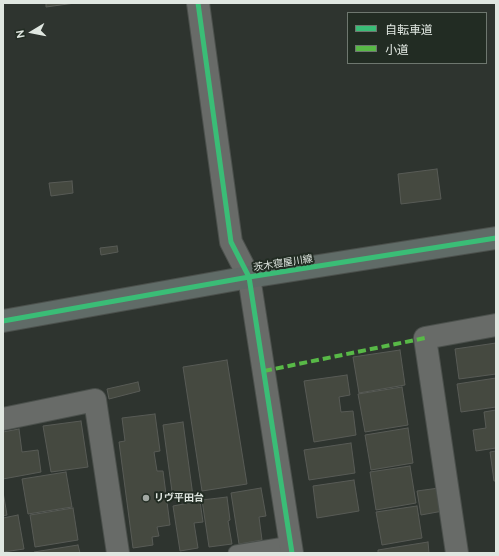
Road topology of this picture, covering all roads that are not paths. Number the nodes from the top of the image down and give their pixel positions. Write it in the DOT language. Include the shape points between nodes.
graph roads {
  1 [pos="198,3"];
  2 [pos="496,238"];
  3 [pos="249,277"];
  4 [pos="3,321"];
  5 [pos="496,325"];
  6 [pos="3,419"];
  7 [pos="291,549"];
  8 [pos="118,553"];
  9 [pos="236,553"];
  10 [pos="457,553"];
  1 -- 3 [label="street" via="231,242"];
  2 -- 3 [label="main road, 茨木寝屋川線"];
  3 -- 4 [label="main road, 茨木寝屋川線"];
  3 -- 7 [label="street"];
  5 -- 10 [label="street" via="425,338"];
  6 -- 8 [label="street" via="95,400"];
  7 -- 9 [label="lane"];
}
